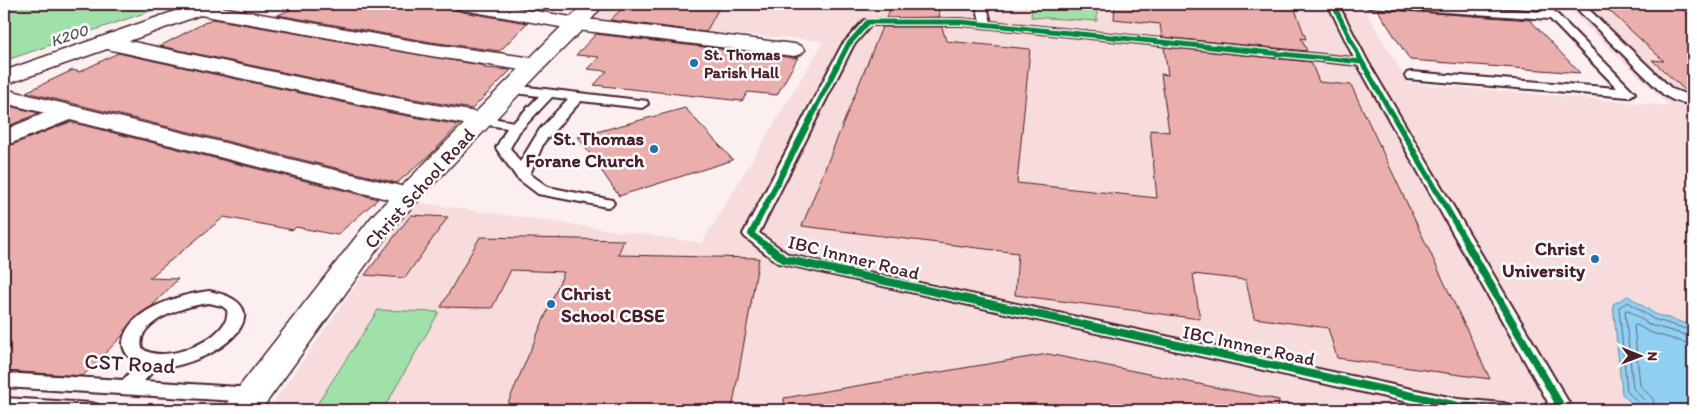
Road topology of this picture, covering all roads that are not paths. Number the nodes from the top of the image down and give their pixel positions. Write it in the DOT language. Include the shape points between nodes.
graph roads {
  1 [pos="463,4"];
  2 [pos="594,4"];
  3 [pos="981,4"];
  4 [pos="1333,4"];
  5 [pos="1368,4"];
  6 [pos="1541,4"];
  7 [pos="1577,4"];
  8 [pos="206,6"];
  9 [pos="1553,16"];
  10 [pos="577,24"];
  11 [pos="986,24"];
  12 [pos="106,42"];
  13 [pos="794,50"];
  14 [pos="1362,62"];
  15 [pos="534,65"];
  16 [pos="1410,76"];
  17 [pos="4,78"];
  18 [pos="511,89"];
  19 [pos="548,94"];
  20 [pos="4,96"];
  21 [pos="578,98"];
  22 [pos="1693,101"];
  23 [pos="642,104"];
  24 [pos="68,112"];
  25 [pos="481,120"];
  26 [pos="517,126"];
  27 [pos="4,139"];
  28 [pos="522,175"];
  29 [pos="407,196"];
  30 [pos="607,203"];
  31 [pos="151,361"];
  32 [pos="4,380"];
  33 [pos="128,387"];
  34 [pos="248,402"];
  35 [pos="4,405"];
  36 [pos="91,410"];
  37 [pos="1503,410"];
  38 [pos="1552,410"];
  1 -- 10 [label="street"];
  2 -- 10 [label="street, Christ School Road"];
  3 -- 11 [label="lane"];
  4 -- 14 [label="lane"];
  5 -- 9 [label="lane"];
  6 -- 9 [label="lane"];
  7 -- 22 [label="lane" via="1668,92"];
  8 -- 12 [label="street"];
  8 -- 15 [label="street" via="421,48"];
  9 -- 16 [label="lane" via="1629,93"];
  10 -- 13 [label="street"];
  10 -- 15 [label="street, Christ School Road"];
  11 -- 14 [label="lane, IBC Innner Road"];
  11 -- 37 [label="lane, IBC Innner Road" via="868,22 848,45 751,234 784,259 1458,406"];
  12 -- 17 [label="street"];
  12 -- 25 [label="street" via="391,104"];
  14 -- 38 [label="lane" via="1559,403"];
  15 -- 18 [label="street, Christ School Road"];
  18 -- 19 [label="lane"];
  18 -- 25 [label="street, Christ School Road"];
  19 -- 21 [label="lane"];
  19 -- 26 [label="lane"];
  20 -- 24 [label="street"];
  21 -- 23 [label="lane"];
  21 -- 28 [label="lane" via="545,129 529,154"];
  24 -- 27 [label="street"];
  24 -- 29 [label="street"];
  25 -- 26 [label="lane"];
  25 -- 29 [label="street, Christ School Road"];
  26 -- 28 [label="lane" via="503,148"];
  28 -- 30 [label="lane" via="544,191"];
  29 -- 34 [label="street, Christ School Road" via="384,220"];
  31 -- 31 [label="lane" via="139,357 132,350 131,341 146,320 185,301 209,297 232,302 237,310 236,319 218,340 203,350 167,361"];
  31 -- 33 [label="lane"];
  32 -- 33 [label="lane, CST Road"];
  33 -- 34 [label="lane, CST Road"];
  35 -- 36 [label="lane"];
}
